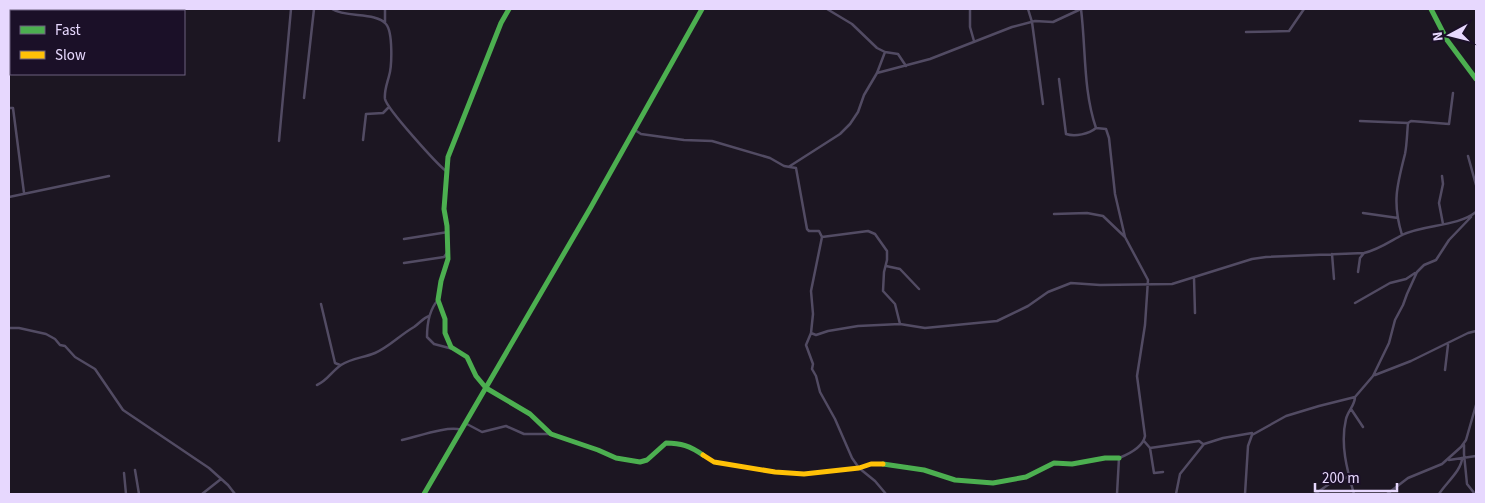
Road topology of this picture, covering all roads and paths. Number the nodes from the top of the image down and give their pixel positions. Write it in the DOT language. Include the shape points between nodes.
graph roads {
  1 [pos="291,9"];
  2 [pos="314,9"];
  3 [pos="332,9"];
  4 [pos="385,9"];
  5 [pos="509,9"];
  6 [pos="702,9"];
  7 [pos="828,9"];
  8 [pos="970,9"];
  9 [pos="1028,9"];
  10 [pos="1304,9"];
  11 [pos="1431,9"];
  12 [pos="1032,22"];
  13 [pos="385,23"];
  14 [pos="1246,32"];
  15 [pos="974,41"];
  16 [pos="885,52"];
  17 [pos="906,66"];
  18 [pos="877,73"];
  19 [pos="1059,79"];
  20 [pos="1476,79"];
  21 [pos="1453,93"];
  22 [pos="304,98"];
  23 [pos="1043,104"];
  24 [pos="389,107"];
  25 [pos="9,108"];
  26 [pos="1360,121"];
  27 [pos="1408,123"];
  28 [pos="1096,128"];
  29 [pos="635,130"];
  30 [pos="363,140"];
  31 [pos="279,141"];
  32 [pos="1468,156"];
  33 [pos="790,166"];
  34 [pos="446,170"];
  35 [pos="109,176"];
  36 [pos="1442,176"];
  37 [pos="1476,185"];
  38 [pos="24,193"];
  39 [pos="9,197"];
  40 [pos="1363,213"];
  41 [pos="1475,213"];
  42 [pos="1054,214"];
  43 [pos="1398,218"];
  44 [pos="1443,224"];
  45 [pos="448,232"];
  46 [pos="1402,235"];
  47 [pos="822,237"];
  48 [pos="1125,237"];
  49 [pos="404,239"];
  50 [pos="448,252"];
  51 [pos="1364,253"];
  52 [pos="1332,254"];
  53 [pos="404,263"];
  54 [pos="886,266"];
  55 [pos="1358,272"];
  56 [pos="1417,272"];
  57 [pos="1194,278"];
  58 [pos="1334,279"];
  59 [pos="1148,284"];
  60 [pos="919,289"];
  61 [pos="438,300"];
  62 [pos="1355,303"];
  63 [pos="321,304"];
  64 [pos="1195,313"];
  65 [pos="429,316"];
  66 [pos="900,324"];
  67 [pos="9,328"];
  68 [pos="1476,331"];
  69 [pos="811,333"];
  70 [pos="1448,344"];
  71 [pos="453,349"];
  72 [pos="341,365"];
  73 [pos="1445,370"];
  74 [pos="1373,376"];
  75 [pos="317,385"];
  76 [pos="486,388"];
  77 [pos="1355,397"];
  78 [pos="1476,406"];
  79 [pos="1351,410"];
  80 [pos="466,423"];
  81 [pos="1363,427"];
  82 [pos="461,430"];
  83 [pos="1254,433"];
  84 [pos="551,434"];
  85 [pos="402,440"];
  86 [pos="1144,441"];
  87 [pos="1204,444"];
  88 [pos="1464,444"];
  89 [pos="1150,448"];
  90 [pos="1476,456"];
  91 [pos="1119,458"];
  92 [pos="1464,458"];
  93 [pos="1447,460"];
  94 [pos="859,468"];
  95 [pos="135,470"];
  96 [pos="1163,472"];
  97 [pos="124,473"];
  98 [pos="1348,477"];
  99 [pos="221,479"];
  100 [pos="126,494"];
  101 [pos="139,494"];
  102 [pos="202,494"];
  103 [pos="234,494"];
  104 [pos="424,494"];
  105 [pos="886,494"];
  106 [pos="1116,494"];
  107 [pos="1176,494"];
  108 [pos="1245,494"];
  109 [pos="1315,494"];
  110 [pos="1354,494"];
  111 [pos="1387,494"];
  112 [pos="1438,494"];
  113 [pos="1475,494"];
  1 -- 31 [label="street"];
  2 -- 22 [label="street"];
  3 -- 13 [label="street"];
  4 -- 13 [label="street"];
  5 -- 34 [label="street" via="455,137"];
  6 -- 29 [label="street"];
  7 -- 16 [label="street"];
  8 -- 15 [label="street"];
  9 -- 12 [label="street"];
  10 -- 14 [label="street" via="1289,31"];
  11 -- 20 [label="street" via="1447,40"];
  12 -- 15 [label="street"];
  12 -- 23 [label="street"];
  12 -- 28 [label="street" via="1052,23 1081,9 1085,73"];
  13 -- 24 [label="street" via="390,35 390,71 385,94"];
  15 -- 17 [label="street"];
  16 -- 17 [label="street" via="898,54"];
  16 -- 18 [label="street"];
  17 -- 18 [label="street"];
  18 -- 33 [label="street" via="858,112 846,128"];
  19 -- 28 [label="street" via="1066,134 1086,133"];
  21 -- 27 [label="street" via="1449,124"];
  24 -- 30 [label="street" via="383,113 366,114"];
  24 -- 34 [label="street" via="401,124"];
  25 -- 38 [label="street" via="14,108"];
  26 -- 27 [label="street"];
  27 -- 43 [label="street" via="1396,205"];
  28 -- 48 [label="street" via="1106,129 1109,138 1115,194"];
  29 -- 33 [label="street" via="641,134 712,141"];
  29 -- 76 [label="street"];
  32 -- 37 [label="street"];
  33 -- 47 [label="street" via="796,168 807,229 819,231"];
  34 -- 45 [label="street" via="444,209"];
  35 -- 38 [label="street"];
  36 -- 44 [label="street" via="1440,203"];
  38 -- 39 [label="street"];
  40 -- 43 [label="street"];
  41 -- 44 [label="street"];
  41 -- 56 [label="street" via="1454,234 1436,260"];
  42 -- 48 [label="street" via="1103,216"];
  43 -- 46 [label="street"];
  44 -- 46 [label="street"];
  45 -- 49 [label="street"];
  45 -- 50 [label="street"];
  46 -- 51 [label="street"];
  47 -- 54 [label="street" via="873,232 887,251"];
  47 -- 69 [label="street" via="811,292"];
  48 -- 59 [label="street"];
  50 -- 53 [label="street" via="444,257"];
  50 -- 61 [label="street"];
  51 -- 52 [label="street"];
  51 -- 55 [label="street"];
  52 -- 57 [label="street" via="1252,259"];
  52 -- 58 [label="street"];
  54 -- 60 [label="street" via="900,269"];
  54 -- 66 [label="street" via="884,292 895,304"];
  56 -- 62 [label="street"];
  56 -- 74 [label="street"];
  57 -- 59 [label="street" via="1172,284"];
  57 -- 64 [label="street"];
  59 -- 66 [label="street" via="1072,283 1048,292 996,321 925,328"];
  59 -- 86 [label="street" via="1138,376"];
  61 -- 65 [label="street"];
  61 -- 71 [label="street" via="445,319 446,338"];
  63 -- 72 [label="street" via="335,363"];
  65 -- 71 [label="street" via="428,339"];
  65 -- 72 [label="street" via="379,351"];
  66 -- 69 [label="street"];
  67 -- 99 [label="street" via="46,334 65,346 75,357 95,369 123,410 196,458"];
  68 -- 70 [label="street"];
  69 -- 94 [label="street" via="806,345 818,388"];
  70 -- 73 [label="street"];
  70 -- 74 [label="street"];
  71 -- 76 [label="street" via="467,357"];
  72 -- 75 [label="street"];
  74 -- 77 [label="street"];
  76 -- 80 [label="street"];
  76 -- 84 [label="street" via="530,414"];
  77 -- 79 [label="street"];
  77 -- 83 [label="street" via="1286,416"];
  78 -- 88 [label="street"];
  79 -- 81 [label="street"];
  79 -- 98 [label="street" via="1346,420 1344,452"];
  80 -- 82 [label="street"];
  80 -- 84 [label="street" via="482,432 506,426 524,434"];
  82 -- 85 [label="street" via="456,428"];
  82 -- 104 [label="street"];
  83 -- 87 [label="street"];
  83 -- 108 [label="street" via="1248,446"];
  84 -- 94 [label="street" via="616,458 640,462 647,460 666,443 673,442 692,447 714,462 775,472 804,474"];
  86 -- 89 [label="street"];
  86 -- 91 [label="street"];
  87 -- 89 [label="street" via="1199,441"];
  87 -- 107 [label="street" via="1180,474"];
  88 -- 92 [label="street"];
  88 -- 93 [label="street"];
  89 -- 96 [label="street" via="1154,473"];
  90 -- 92 [label="street"];
  91 -- 94 [label="street" via="1054,463 1026,477 1001,482 959,480 885,464"];
  91 -- 106 [label="street"];
  92 -- 93 [label="street"];
  92 -- 112 [label="street"];
  92 -- 113 [label="street" via="1468,486"];
  93 -- 111 [label="street" via="1408,478"];
  94 -- 105 [label="street"];
  95 -- 101 [label="street"];
  97 -- 100 [label="street"];
  98 -- 109 [label="street" via="1332,482"];
  98 -- 110 [label="street"];
  99 -- 102 [label="street"];
  99 -- 103 [label="street"];
}
